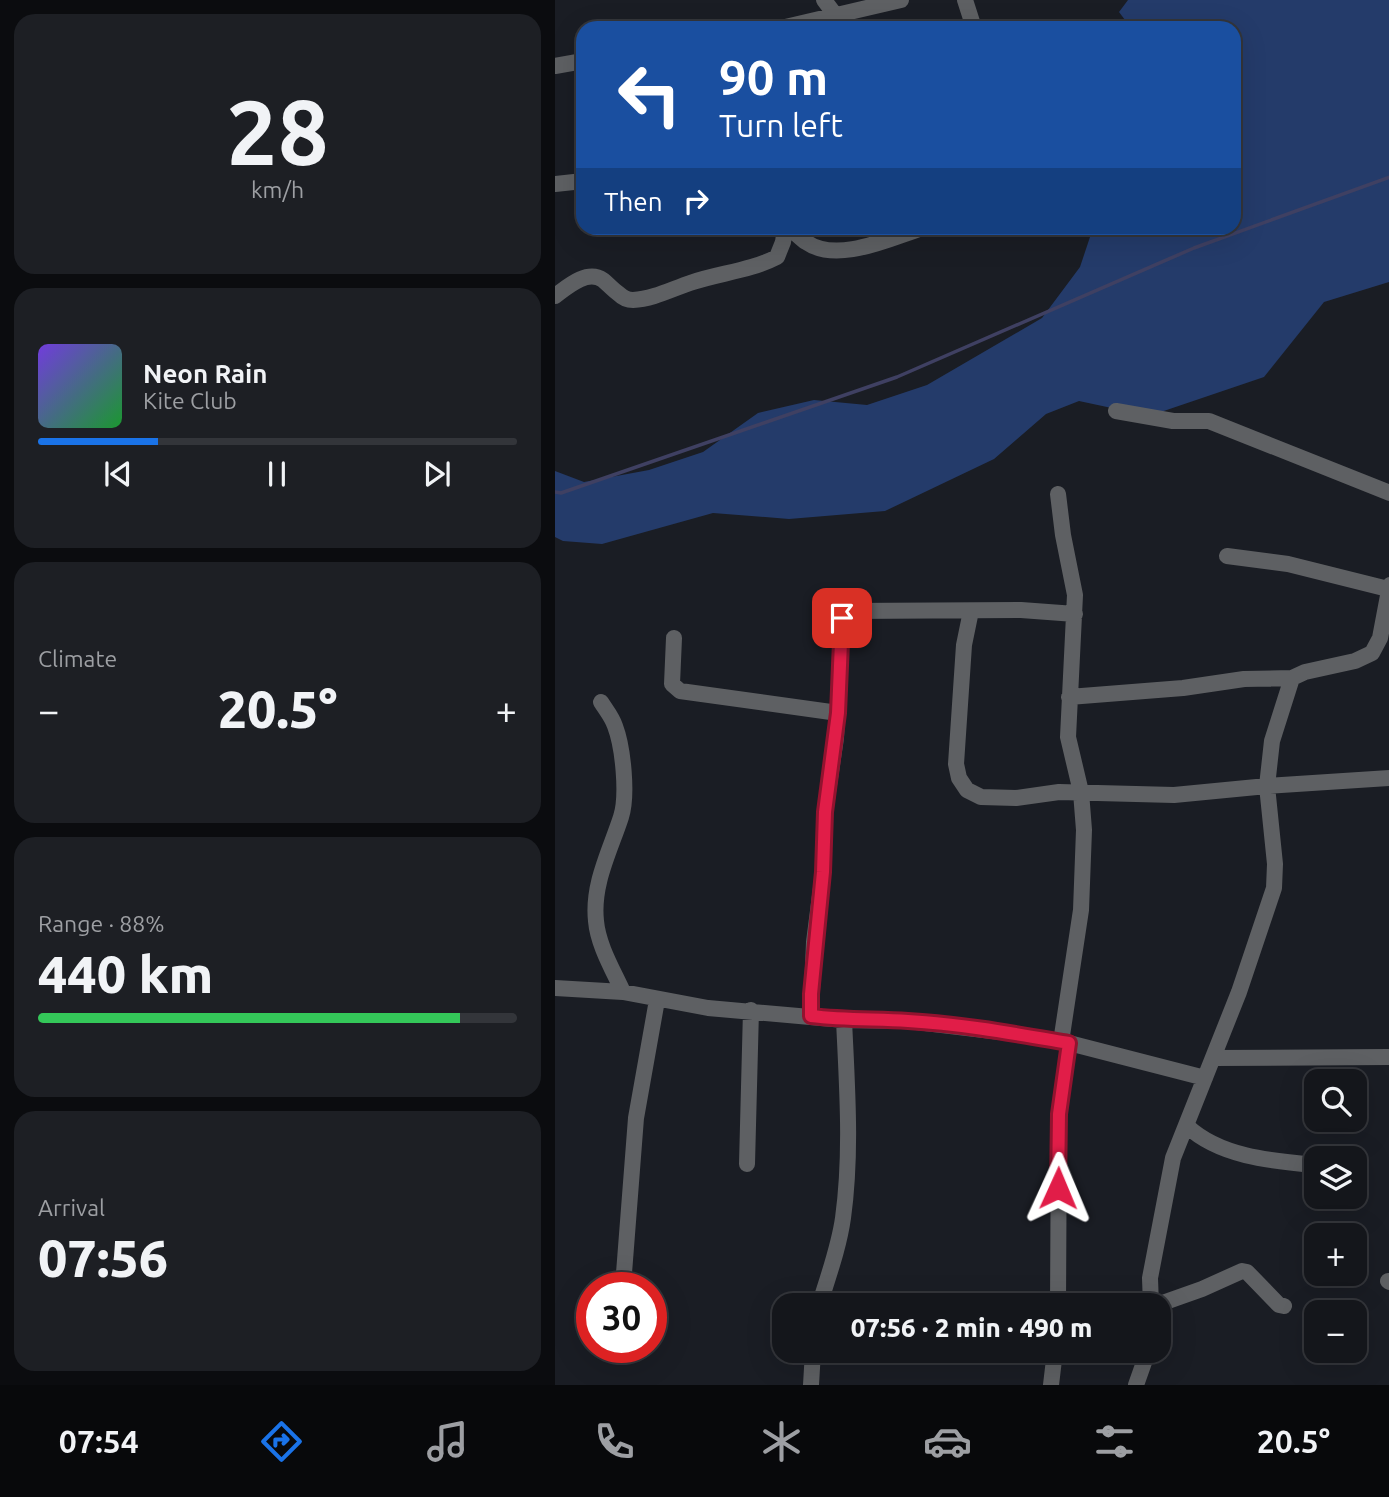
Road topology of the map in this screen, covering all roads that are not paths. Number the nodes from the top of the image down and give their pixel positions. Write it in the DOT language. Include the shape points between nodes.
graph roads {
  1 [pos="824,0"];
  2 [pos="901,0"];
  3 [pos="965,0"];
  4 [pos="838,21"];
  5 [pos="842,21"];
  6 [pos="972,21"];
  7 [pos="576,62"];
  8 [pos="555,66"];
  9 [pos="576,182"];
  10 [pos="555,184"];
  11 [pos="785,235"];
  12 [pos="796,235"];
  13 [pos="901,235"];
  14 [pos="555,296"];
  15 [pos="1116,411"];
  16 [pos="1389,493"];
  17 [pos="1058,494"];
  18 [pos="1227,556"];
  19 [pos="1389,587"];
  20 [pos="971,611"];
  21 [pos="1075,614"];
  22 [pos="674,638"];
  23 [pos="1292,678"];
  24 [pos="1069,697"];
  25 [pos="601,702"];
  26 [pos="838,713"];
  27 [pos="1389,778"];
  28 [pos="1267,786"];
  29 [pos="1081,792"];
  30 [pos="555,988"];
  31 [pos="623,992"];
  32 [pos="657,1000"];
  33 [pos="751,1010"];
  34 [pos="811,1016"];
  35 [pos="844,1020"];
  36 [pos="1065,1042"];
  37 [pos="1389,1056"];
  38 [pos="1213,1058"];
  39 [pos="1205,1078"];
  40 [pos="1187,1126"];
  41 [pos="1304,1163"];
  42 [pos="747,1164"];
  43 [pos="624,1272"];
  44 [pos="823,1293"];
  45 [pos="1058,1293"];
  46 [pos="1151,1293"];
  47 [pos="1171,1300"];
  48 [pos="1284,1306"];
  49 [pos="812,1363"];
  50 [pos="1054,1363"];
  51 [pos="1144,1363"];
  52 [pos="811,1385"];
  53 [pos="1051,1385"];
  54 [pos="1136,1385"];
  1 -- 4 [label="street"];
  2 -- 5 [label="street"];
  3 -- 6 [label="street"];
  7 -- 8 [label="street"];
  9 -- 10 [label="street"];
  11 -- 14 [label="street" via="777,257 763,264 634,300 620,295 601,278 588,277"];
  12 -- 13 [label="street" via="816,247 853,251"];
  15 -- 16 [label="street" via="1173,421 1209,421"];
  17 -- 21 [label="street"];
  18 -- 19 [label="street" via="1288,564"];
  19 -- 23 [label="street" via="1380,638 1372,653"];
  20 -- 21 [label="street"];
  20 -- 26 [label="street" via="845,612"];
  20 -- 29 [label="street" via="955,751 959,778 967,790 981,797"];
  21 -- 24 [label="street"];
  22 -- 26 [label="street" via="672,684 680,691"];
  23 -- 24 [label="street"];
  23 -- 28 [label="street" via="1272,741"];
  24 -- 29 [label="street" via="1068,737"];
  25 -- 31 [label="street" via="621,743 624,800 605,855 596,923"];
  26 -- 34 [label="street" via="825,812"];
  27 -- 28 [label="street"];
  28 -- 29 [label="street" via="1174,796"];
  28 -- 38 [label="street" via="1274,888"];
  29 -- 36 [label="street" via="1081,910"];
  30 -- 31 [label="street"];
  31 -- 32 [label="street"];
  32 -- 33 [label="street"];
  32 -- 43 [label="street" via="636,1118"];
  33 -- 34 [label="street"];
  33 -- 42 [label="street"];
  34 -- 35 [label="street"];
  35 -- 36 [label="street" via="908,1021"];
  35 -- 44 [label="street" via="848,1180 843,1221"];
  36 -- 39 [label="street"];
  36 -- 45 [label="street" via="1059,1114"];
  37 -- 38 [label="street"];
  38 -- 39 [label="street"];
  39 -- 40 [label="street"];
  40 -- 41 [label="street" via="1202,1140 1226,1150"];
  40 -- 46 [label="street" via="1173,1158"];
  47 -- 48 [label="street" via="1242,1271"];
  49 -- 52 [label="street"];
  50 -- 53 [label="street"];
  51 -- 54 [label="street"];
}
